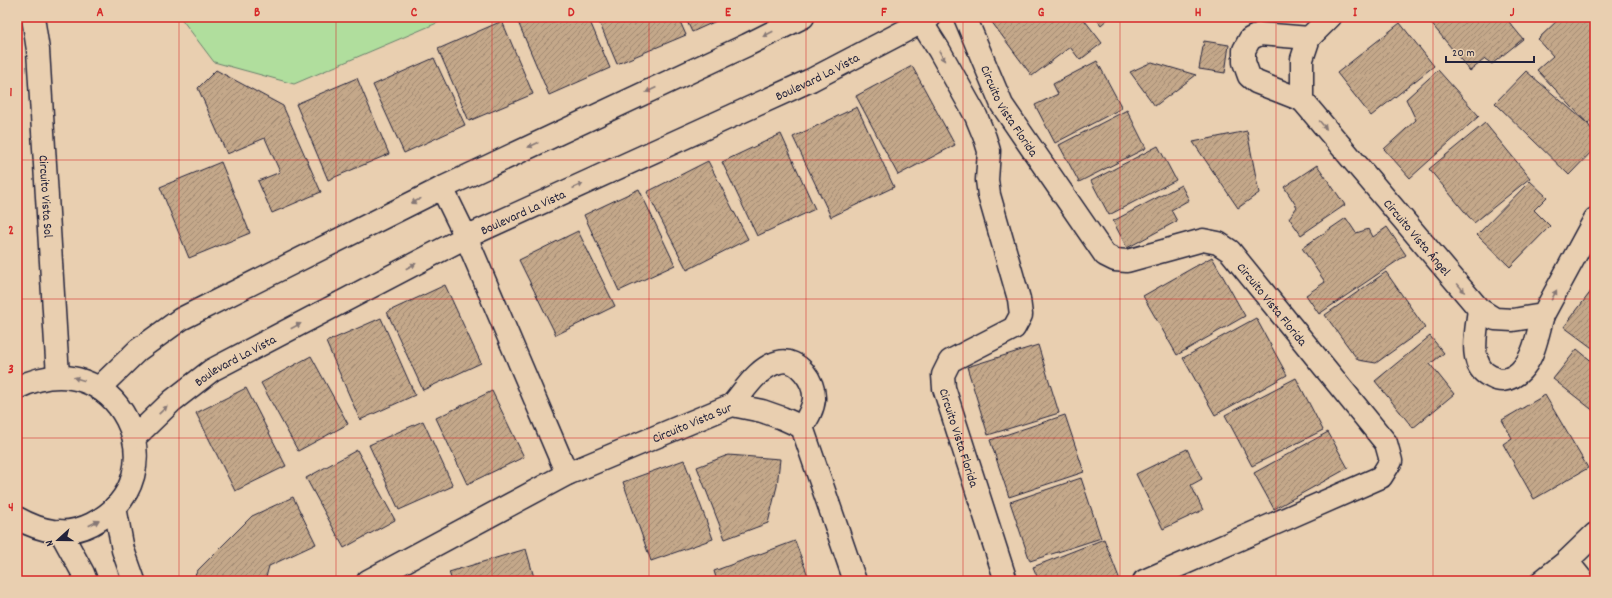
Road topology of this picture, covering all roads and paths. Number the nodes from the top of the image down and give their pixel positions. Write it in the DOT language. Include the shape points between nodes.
graph roads {
  1 [pos="33,17"];
  2 [pos="803,17"];
  3 [pos="965,17"];
  4 [pos="1330,17"];
  5 [pos="923,19"];
  6 [pos="1309,38"];
  7 [pos="1302,100"];
  8 [pos="1002,105"];
  9 [pos="976,116"];
  10 [pos="442,188"];
  11 [pos="1595,219"];
  12 [pos="466,237"];
  13 [pos="1479,309"];
  14 [pos="1543,315"];
  15 [pos="58,376"];
  16 [pos="17,388"];
  17 [pos="99,388"];
  18 [pos="732,405"];
  19 [pos="802,427"];
  20 [pos="134,437"];
  21 [pos="567,474"];
  22 [pos="115,507"];
  23 [pos="17,518"];
  24 [pos="60,531"];
  25 [pos="1595,534"];
  26 [pos="1567,561"];
  27 [pos="86,581"];
  28 [pos="134,581"];
  29 [pos="368,581"];
  30 [pos="855,581"];
  31 [pos="1006,581"];
  32 [pos="1144,581"];
  33 [pos="1542,581"];
  34 [pos="1583,581"];
  1 -- 15 [label="main road, Circuito Vista Sol" via="38,50"];
  2 -- 10 [label="main road, one-way"];
  3 -- 8 [label="main road, Circuito Vista Florida"];
  4 -- 6 [label="main road"];
  5 -- 9 [label="main road, Circuito Vista Florida, one-way"];
  12 -- 5 [label="main road, Boulevard La Vista, one-way" via="811,80"];
  6 -- 7 [label="main road" via="1302,59"];
  6 -- 7 [label="main road" via="1260,34 1250,39 1244,50 1244,62 1249,76 1256,82"];
  7 -- 13 [label="main road, Circuito Vista Ángel, one-way"];
  8 -- 9 [label="main road"];
  8 -- 32 [label="main road, Circuito Vista Florida" via="1105,255 1115,260 1127,261 1203,240 1218,243 1230,251 1386,443 1391,461 1382,477"];
  9 -- 31 [label="main road, Circuito Vista Florida" via="989,151 989,195 1019,299 1021,315 1014,328 950,362 943,375 944,388"];
  10 -- 12 [label="main road"];
  10 -- 17 [label="main road, one-way" via="181,319 138,350"];
  14 -- 11 [label="main road, one-way"];
  20 -- 12 [label="main road, Boulevard La Vista, one-way" via="172,401 212,370"];
  12 -- 21 [label="main road"];
  13 -- 14 [label="main road, Circuito Vista Ángel" via="1495,319 1513,320"];
  13 -- 14 [label="main road" via="1476,360 1484,373 1499,380 1512,379 1524,367 1531,354"];
  15 -- 16 [label="main road" via="37,380"];
  17 -- 15 [label="main road, one-way" via="86,381"];
  17 -- 20 [label="main road" via="115,401 127,418"];
  18 -- 19 [label="main road, Circuito Vista Sur" via="762,410"];
  18 -- 19 [label="main road" via="766,368 779,361 792,362 803,370 812,385 814,399 811,412"];
  18 -- 21 [label="main road, Circuito Vista Sur"];
  19 -- 30 [label="main road"];
  20 -- 22 [label="main road" via="136,456 133,475 126,492"];
  21 -- 29 [label="main road, Circuito Vista Sur"];
  24 -- 22 [label="main road, one-way" via="86,527 102,519"];
  22 -- 28 [label="main road" via="123,550"];
  23 -- 24 [label="main road" via="33,527"];
  24 -- 27 [label="main road"];
  25 -- 26 [label="main road"];
  26 -- 33 [label="main road"];
  26 -- 34 [label="main road"];
}
